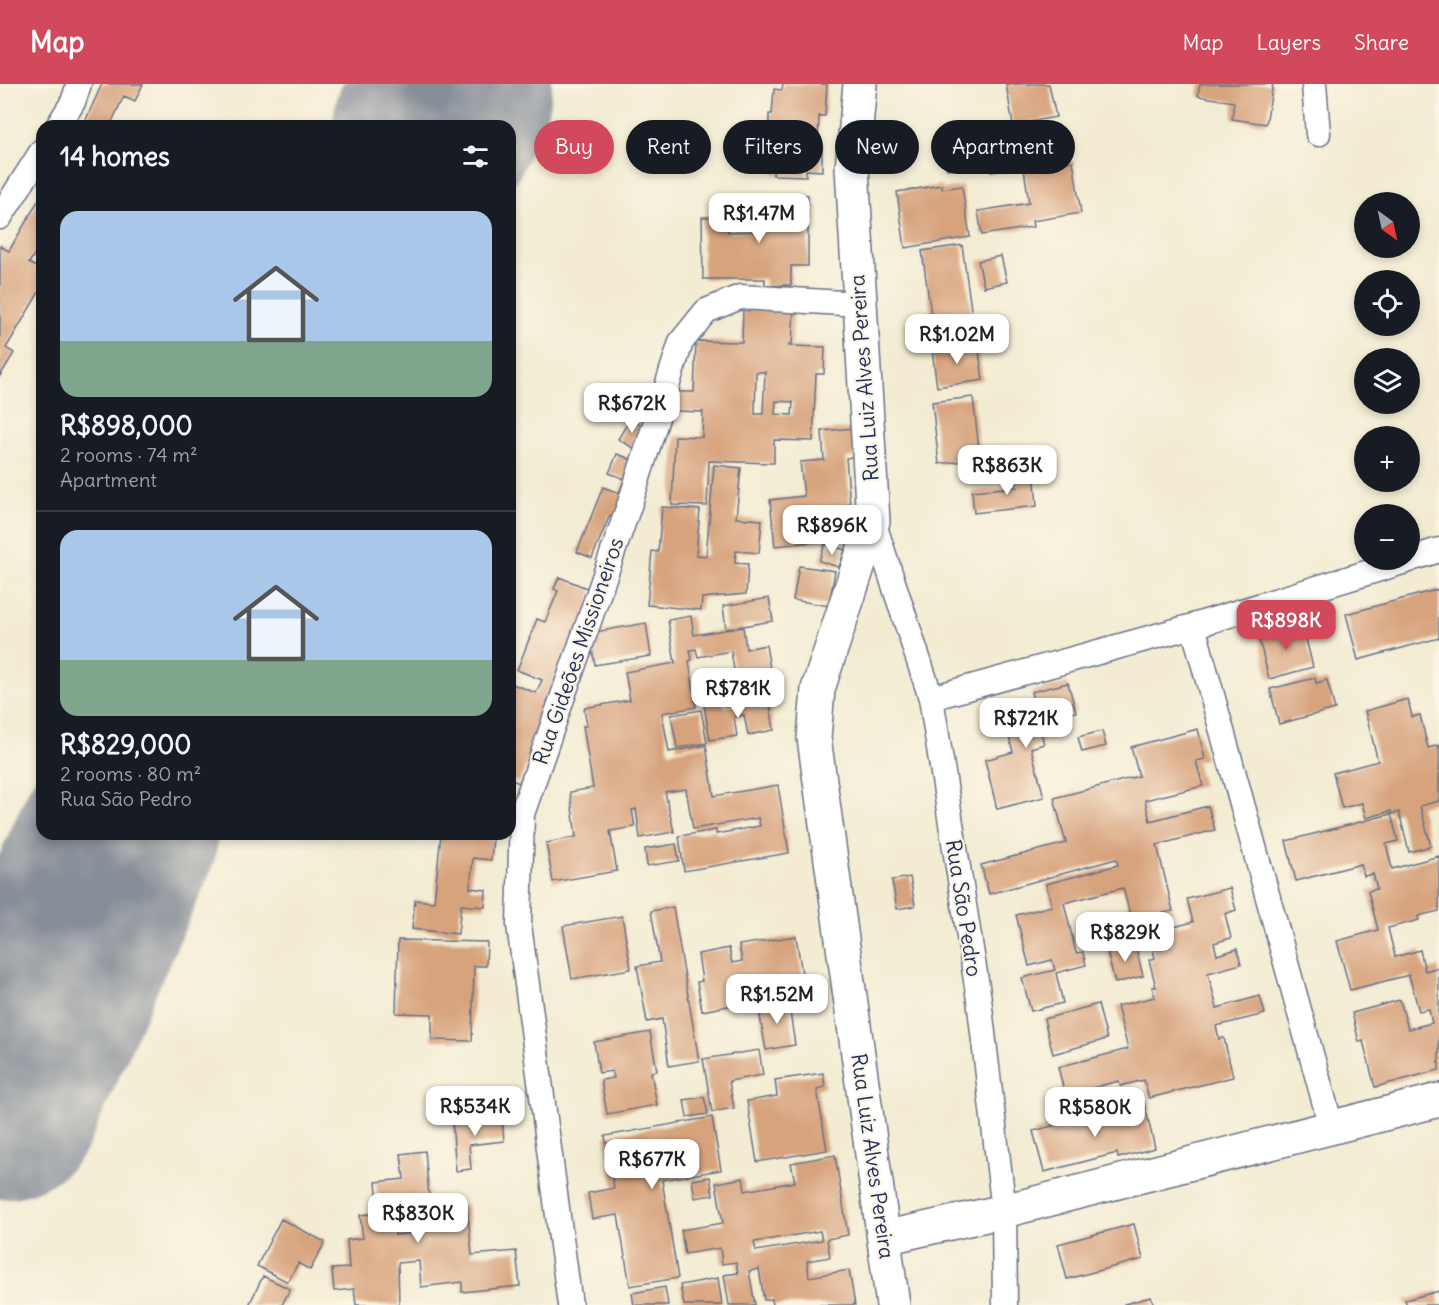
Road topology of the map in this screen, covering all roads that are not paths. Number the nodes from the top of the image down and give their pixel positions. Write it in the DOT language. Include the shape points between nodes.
graph roads {
  1 [pos="80,84"];
  2 [pos="860,84"];
  3 [pos="1314,84"];
  4 [pos="62,120"];
  5 [pos="1318,134"];
  6 [pos="36,160"];
  7 [pos="0,217"];
  8 [pos="860,304"];
  9 [pos="873,521"];
  10 [pos="1439,550"];
  11 [pos="1420,556"];
  12 [pos="1374,570"];
  13 [pos="1193,626"];
  14 [pos="931,698"];
  15 [pos="1439,1100"];
  16 [pos="1331,1126"];
  17 [pos="1004,1211"];
  18 [pos="884,1238"];
  19 [pos="570,1305"];
  20 [pos="893,1305"];
  21 [pos="1005,1305"];
  1 -- 4 [label="street"];
  2 -- 8 [label="street, Rua Luiz Alves Pereira" via="852,168"];
  3 -- 5 [label="street"];
  6 -- 7 [label="street"];
  8 -- 9 [label="street, Rua Luiz Alves Pereira"];
  8 -- 19 [label="street, Rua Gideões Missioneiros" via="740,297 706,311 681,342 631,500 522,814 519,925"];
  9 -- 14 [label="street, Rua São Pedro"];
  9 -- 18 [label="street, Rua Luiz Alves Pereira" via="818,689 814,738"];
  10 -- 11 [label="street"];
  12 -- 13 [label="street"];
  13 -- 14 [label="street"];
  13 -- 16 [label="street"];
  14 -- 17 [label="street, Rua São Pedro" via="979,999"];
  15 -- 16 [label="street"];
  16 -- 17 [label="street"];
  17 -- 18 [label="street"];
  17 -- 21 [label="street, Rua São Pedro"];
  18 -- 20 [label="street, Rua Luiz Alves Pereira"];
}
